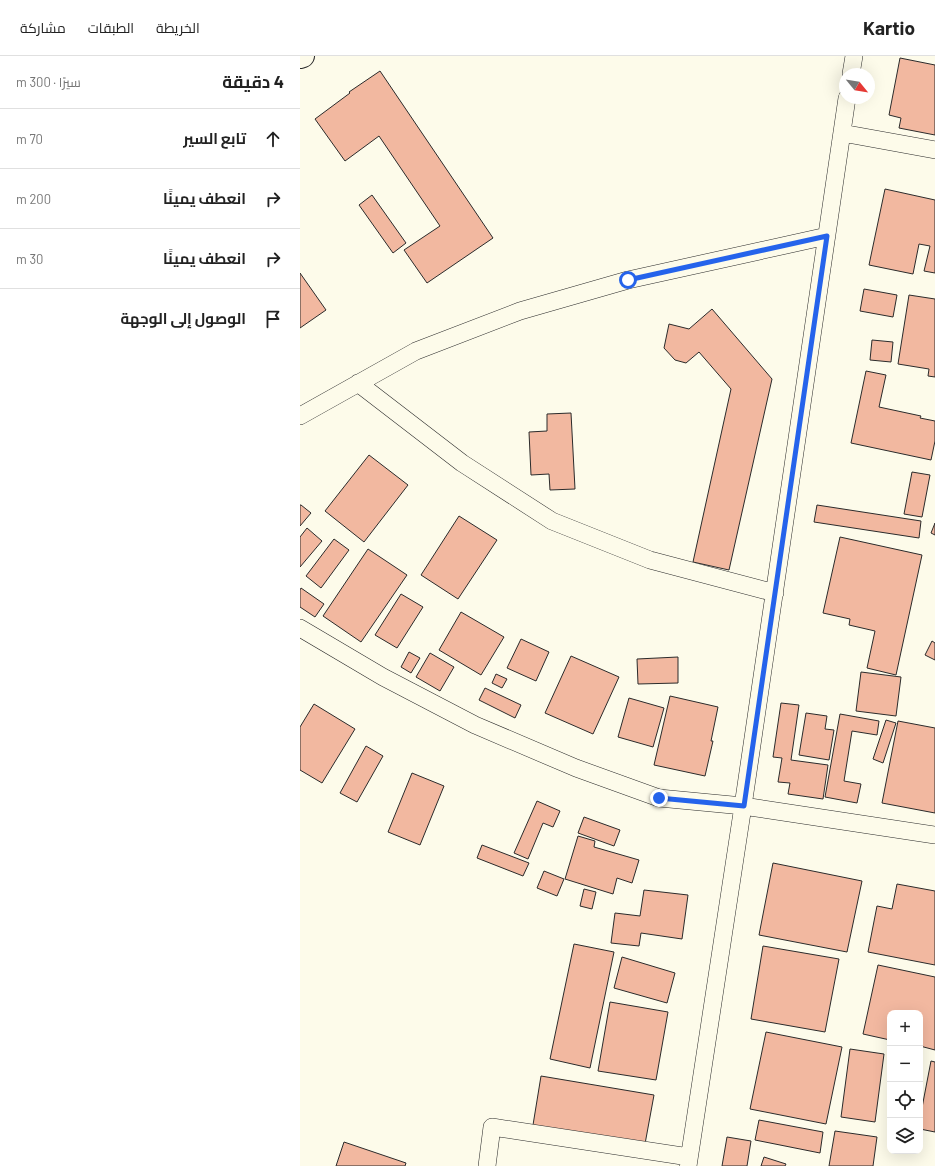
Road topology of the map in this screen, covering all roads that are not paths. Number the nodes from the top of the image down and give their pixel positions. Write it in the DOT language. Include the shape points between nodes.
graph roads {
  1 [pos="854,56"];
  2 [pos="852,68"];
  3 [pos="847,104"];
  4 [pos="842,133"];
  5 [pos="935,150"];
  6 [pos="827,236"];
  7 [pos="358,383"];
  8 [pos="300,416"];
  9 [pos="775,593"];
  10 [pos="300,628"];
  11 [pos="744,806"];
  12 [pos="935,835"];
  13 [pos="688,1162"];
  14 [pos="487,1166"];
  1 -- 2 [label="street"];
  3 -- 4 [label="street"];
  4 -- 5 [label="street"];
  4 -- 6 [label="street"];
  6 -- 7 [label="street" via="628,280 520,311 416,351"];
  6 -- 9 [label="street"];
  7 -- 8 [label="street"];
  7 -- 9 [label="street" via="462,463 552,521 650,560"];
  9 -- 11 [label="street"];
  10 -- 11 [label="street" via="383,677 474,725 576,768 659,798"];
  11 -- 12 [label="street"];
  11 -- 13 [label="street"];
  13 -- 14 [label="street" via="492,1127"];
}
